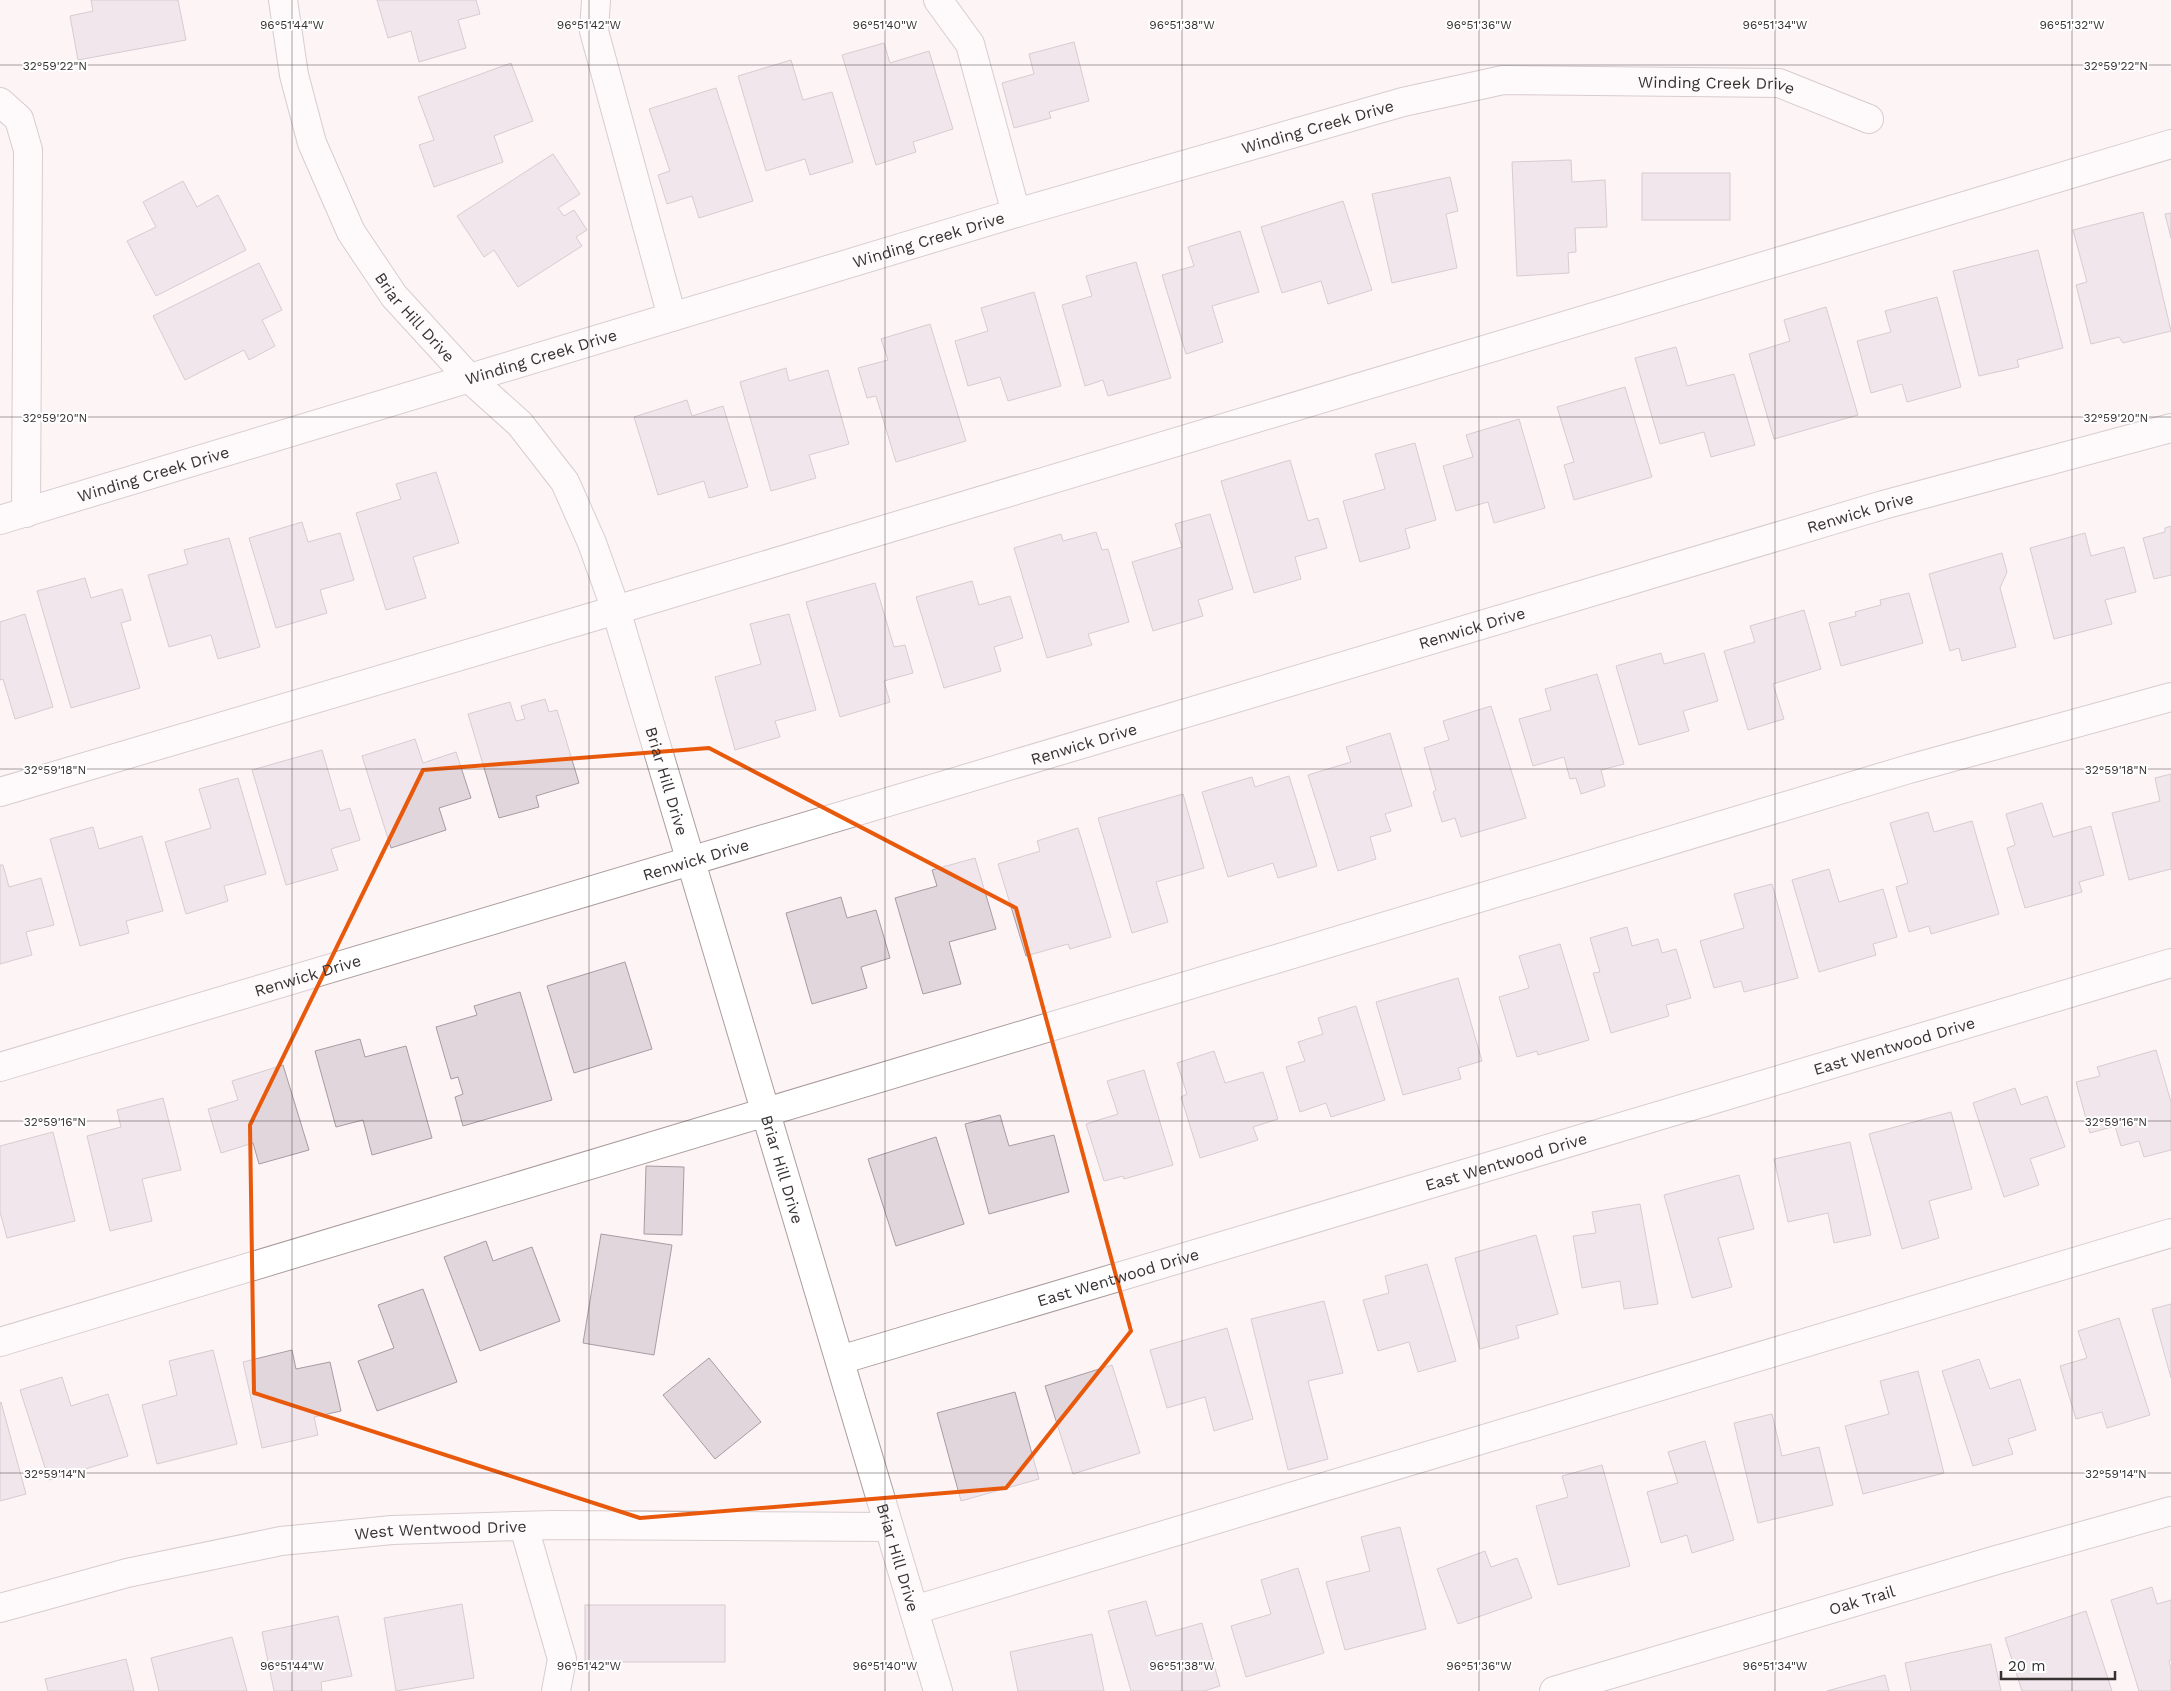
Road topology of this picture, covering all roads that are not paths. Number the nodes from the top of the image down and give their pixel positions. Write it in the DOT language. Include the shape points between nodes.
graph roads {
  1 [pos="282,0"];
  2 [pos="596,0"];
  3 [pos="938,0"];
  4 [pos="0,102"];
  5 [pos="1869,120"];
  6 [pos="2171,144"];
  7 [pos="1016,213"];
  8 [pos="672,317"];
  9 [pos="470,379"];
  10 [pos="2171,428"];
  11 [pos="26,513"];
  12 [pos="0,520"];
  13 [pos="616,610"];
  14 [pos="2171,697"];
  15 [pos="0,792"];
  16 [pos="691,861"];
  17 [pos="2171,963"];
  18 [pos="0,1067"];
  19 [pos="765,1114"];
  20 [pos="2171,1233"];
  21 [pos="0,1342"];
  22 [pos="840,1360"];
  23 [pos="2171,1511"];
  24 [pos="524,1527"];
  25 [pos="889,1527"];
  26 [pos="0,1608"];
  27 [pos="914,1610"];
  28 [pos="556,1691"];
  29 [pos="938,1691"];
  30 [pos="1554,1691"];
  1 -- 9 [label="street, Briar Hill Drive" via="294,75 312,143 351,232 394,296"];
  2 -- 8 [label="street" via="594,31"];
  3 -- 7 [label="street" via="970,44"];
  4 -- 11 [label="street" via="19,119 28,150"];
  5 -- 7 [label="street, Winding Creek Drive" via="1779,83 1503,80 1403,102"];
  6 -- 13 [label="street"];
  7 -- 8 [label="street, Winding Creek Drive"];
  8 -- 9 [label="street, Winding Creek Drive"];
  9 -- 11 [label="street, Winding Creek Drive"];
  9 -- 13 [label="street, Briar Hill Drive" via="520,424 565,482 592,543"];
  10 -- 16 [label="street, Renwick Drive" via="1883,505"];
  11 -- 12 [label="street, Winding Creek Drive"];
  13 -- 15 [label="street"];
  13 -- 16 [label="street, Briar Hill Drive"];
  14 -- 19 [label="street" via="1909,770"];
  16 -- 18 [label="street, Renwick Drive"];
  16 -- 19 [label="street, Briar Hill Drive"];
  17 -- 22 [label="street, East Wentwood Drive"];
  19 -- 21 [label="street"];
  19 -- 22 [label="street, Briar Hill Drive"];
  20 -- 27 [label="street"];
  22 -- 25 [label="street, Briar Hill Drive"];
  23 -- 30 [label="street, Oak Trail"];
  24 -- 25 [label="street, West Wentwood Drive"];
  24 -- 26 [label="street, West Wentwood Drive" via="392,1530 281,1540 127,1574"];
  24 -- 28 [label="street" via="562,1659"];
  25 -- 27 [label="street, Briar Hill Drive"];
  27 -- 29 [label="street, Briar Hill Drive"];
}
